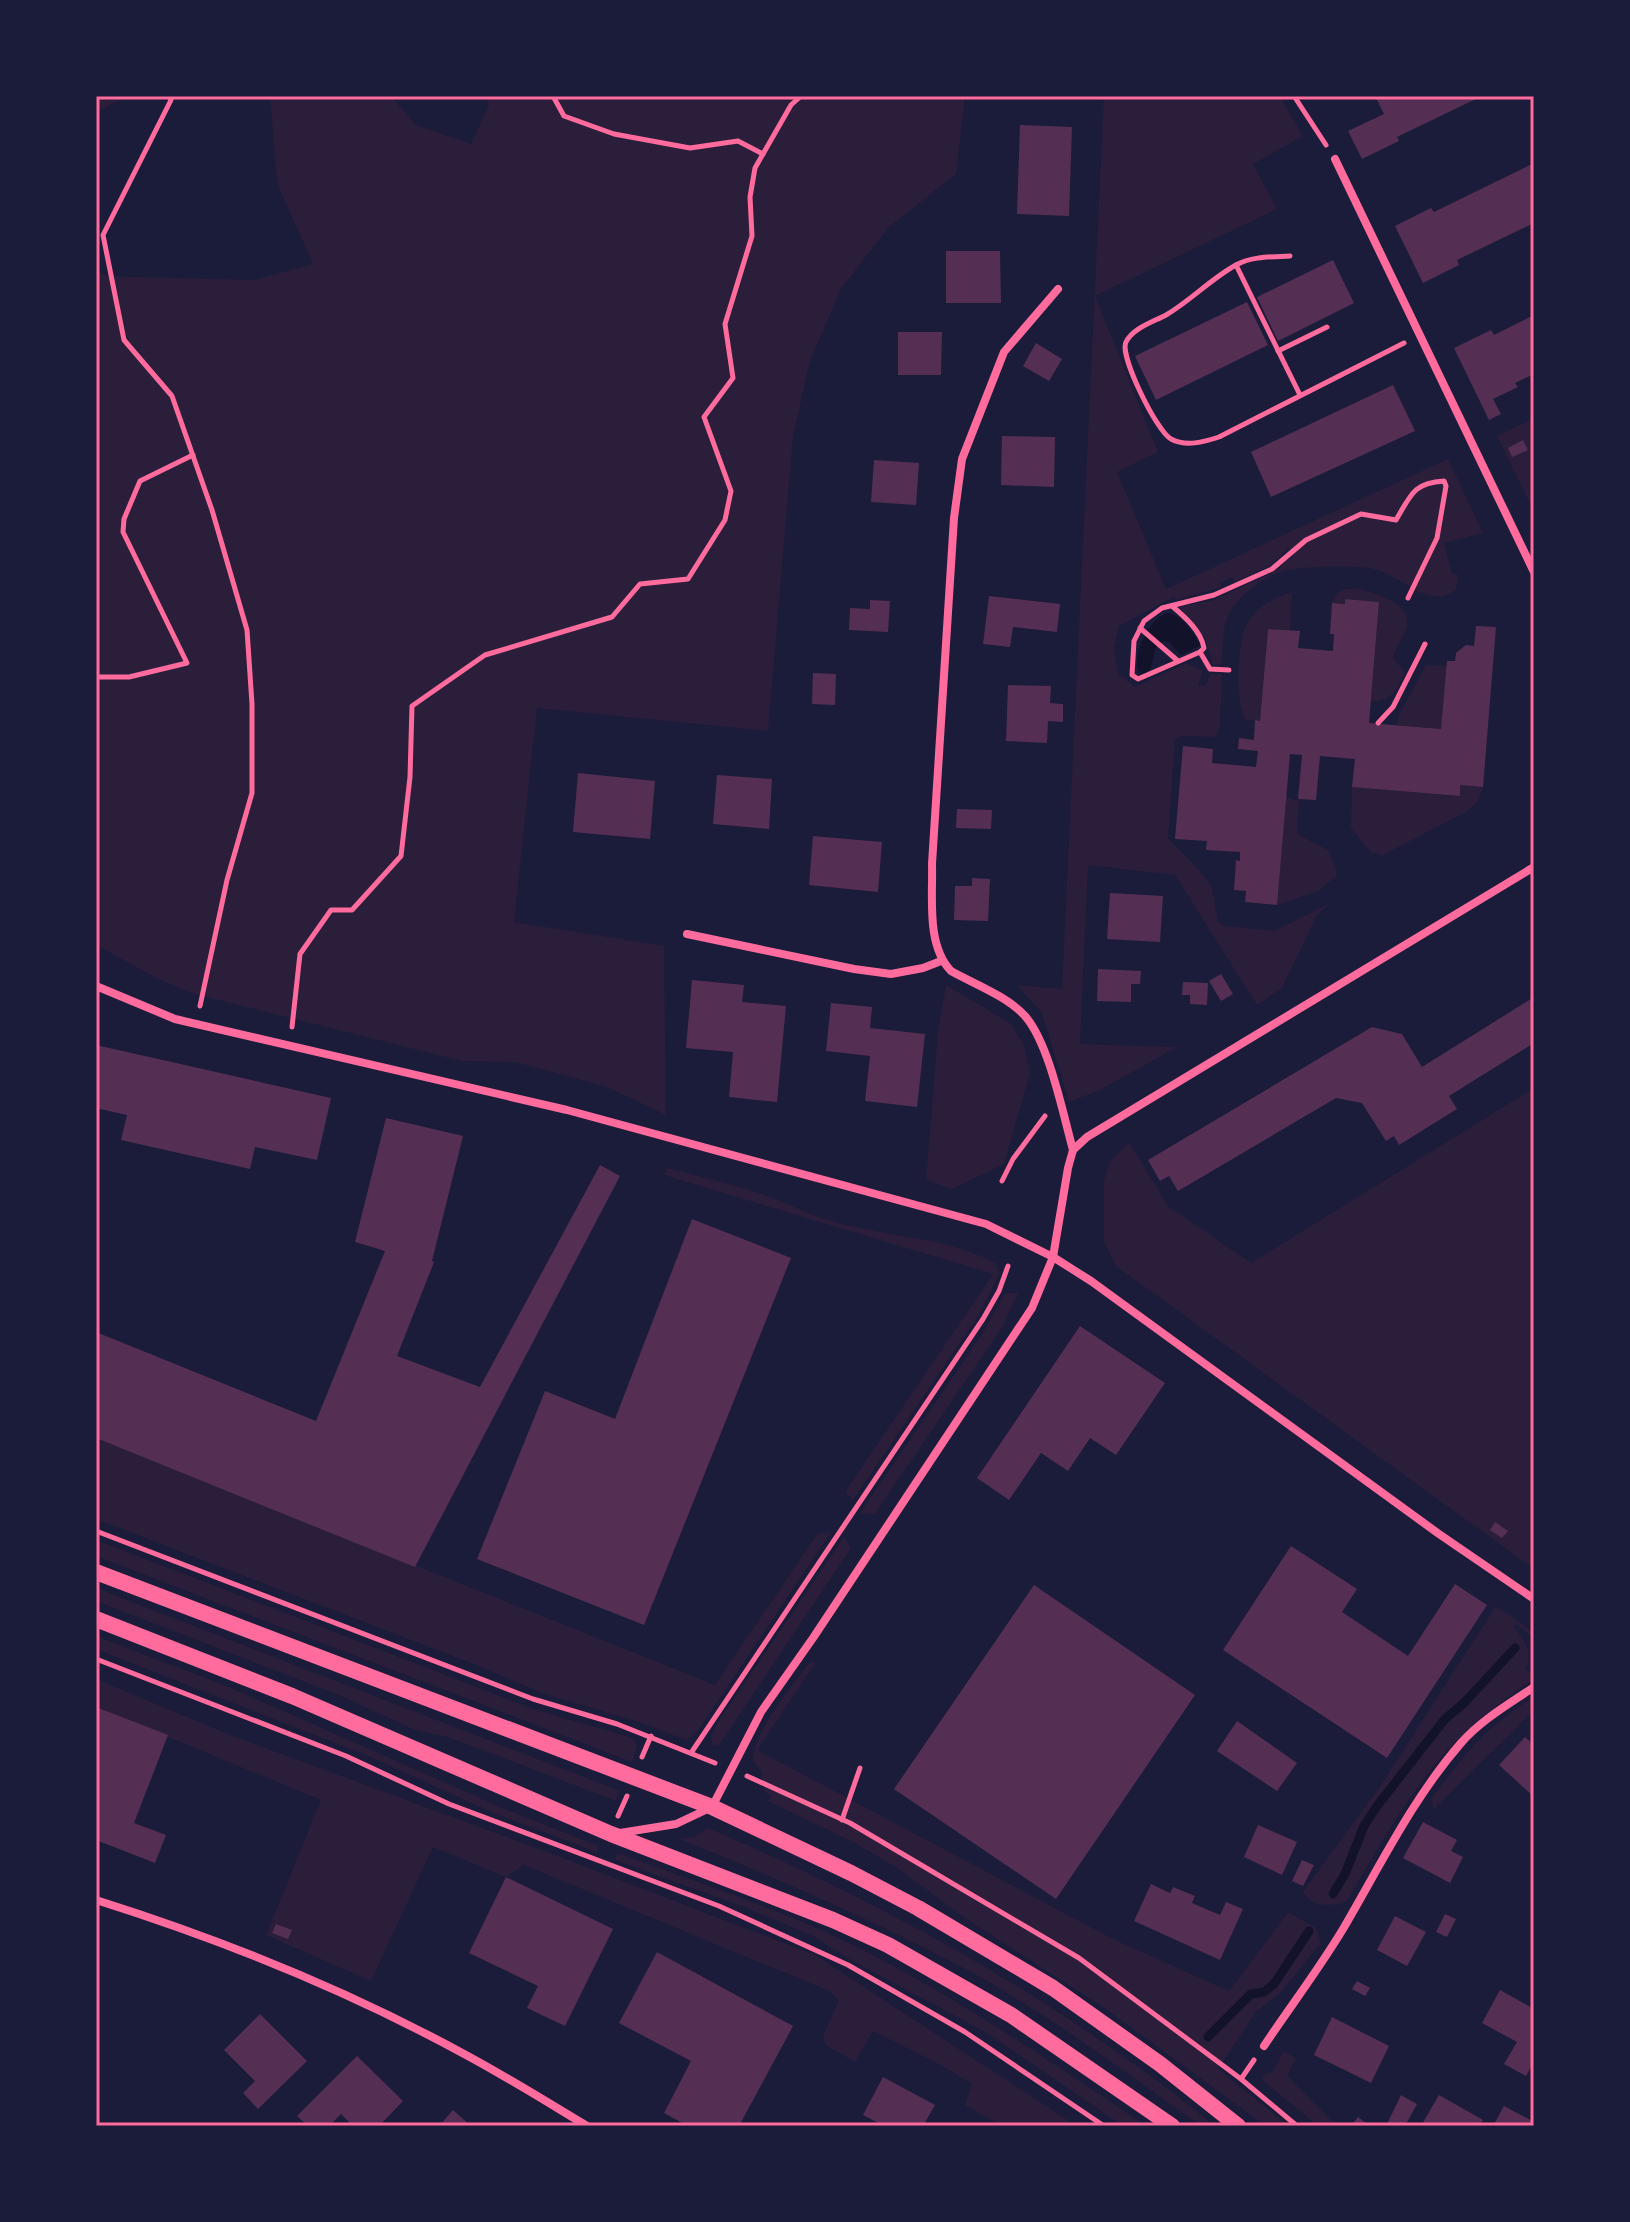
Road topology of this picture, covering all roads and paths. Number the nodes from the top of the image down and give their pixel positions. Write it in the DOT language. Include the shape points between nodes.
graph roads {
  1 [pos="169,96"];
  2 [pos="553,96"];
  3 [pos="801,96"];
  4 [pos="1294,96"];
  5 [pos="763,154"];
  6 [pos="1335,159"];
  7 [pos="1290,256"];
  8 [pos="1236,265"];
  9 [pos="1058,289"];
  10 [pos="1327,327"];
  11 [pos="1420,335"];
  12 [pos="1278,351"];
  13 [pos="1300,395"];
  14 [pos="193,455"];
  15 [pos="1534,572"];
  16 [pos="1408,598"];
  17 [pos="1172,606"];
  18 [pos="1140,628"];
  19 [pos="1425,644"];
  20 [pos="1200,652"];
  21 [pos="1178,661"];
  22 [pos="1229,670"];
  23 [pos="96,677"];
  24 [pos="1378,723"];
  25 [pos="1534,867"];
  26 [pos="687,934"];
  27 [pos="941,961"];
  28 [pos="96,986"];
  29 [pos="200,1006"];
  30 [pos="292,1027"];
  31 [pos="1048,1113"];
  32 [pos="1073,1150"];
  33 [pos="1002,1181"];
  34 [pos="1053,1257"];
  35 [pos="1008,1266"];
  36 [pos="96,1531"];
  37 [pos="96,1572"];
  38 [pos="1534,1599"];
  39 [pos="96,1619"];
  40 [pos="96,1659"];
  41 [pos="1534,1687"];
  42 [pos="691,1753"];
  43 [pos="705,1759"];
  44 [pos="860,1768"];
  45 [pos="753,1778"];
  46 [pos="712,1807"];
  47 [pos="842,1820"];
  48 [pos="611,1834"];
  49 [pos="96,1900"];
  50 [pos="1264,2046"];
  51 [pos="587,2126"];
  52 [pos="1104,2126"];
  53 [pos="1172,2126"];
  54 [pos="1238,2126"];
  55 [pos="1297,2126"];
  1 -- 14 [label="path" via="103,235 124,340 172,396"];
  2 -- 5 [label="path" via="564,116 614,134 690,148 738,141"];
  3 -- 5 [label="path"];
  4 -- 6 [label="path"];
  5 -- 30 [label="path" via="750,197 752,236 725,324 733,378 704,417 731,491 725,520 688,579 640,584 612,617 485,655 412,706 401,856 352,910 331,910 300,954"];
  6 -- 11 [label="street"];
  7 -- 8 [label="path"];
  8 -- 12 [label="path"];
  8 -- 13 [label="path" via="1126,341 1123,351 1129,367 1160,430 1170,439 1200,443"];
  9 -- 27 [label="street" via="1004,352 962,459 932,864 933,922"];
  10 -- 12 [label="path"];
  11 -- 13 [label="path"];
  11 -- 15 [label="street"];
  12 -- 13 [label="path"];
  14 -- 23 [label="path" via="140,481 123,532 187,663 129,677"];
  14 -- 29 [label="path" via="247,630 252,704 252,793"];
  16 -- 17 [label="path" via="1437,538 1444,481 1415,488 1396,520 1361,514 1306,540 1272,569 1214,595"];
  17 -- 18 [label="path"];
  17 -- 20 [label="path" via="1204,643"];
  18 -- 21 [label="path"];
  18 -- 21 [label="path" via="1132,675 1138,679"];
  19 -- 24 [label="path" via="1393,707"];
  20 -- 21 [label="path"];
  20 -- 22 [label="path" via="1210,669"];
  25 -- 32 [label="street"];
  26 -- 27 [label="street" via="891,974"];
  27 -- 32 [label="street" via="1024,1015 1046,1056"];
  28 -- 34 [label="street" via="175,1019 567,1110 986,1224"];
  31 -- 33 [label="path"];
  32 -- 34 [label="street"];
  34 -- 38 [label="street"];
  34 -- 46 [label="street" via="1032,1308 761,1712"];
  35 -- 42 [label="path" via="983,1319"];
  36 -- 42 [label="path" via="533,1699"];
  37 -- 46 [label="main road"];
  39 -- 48 [label="main road" via="292,1696"];
  40 -- 52 [label="path" via="346,1756 449,1804 719,1906 833,1958 965,2032"];
  41 -- 50 [label="street" via="1474,1731 1444,1765"];
  42 -- 43 [label="path"];
  44 -- 47 [label="path"];
  45 -- 47 [label="path"];
  46 -- 48 [label="street" via="676,1824"];
  46 -- 54 [label="main road" via="918,1908 1039,1980"];
  47 -- 55 [label="path" via="1079,1958"];
  48 -- 53 [label="main road" via="888,1945 1011,2015"];
  49 -- 51 [label="street" via="320,1984 466,2055"];
}
